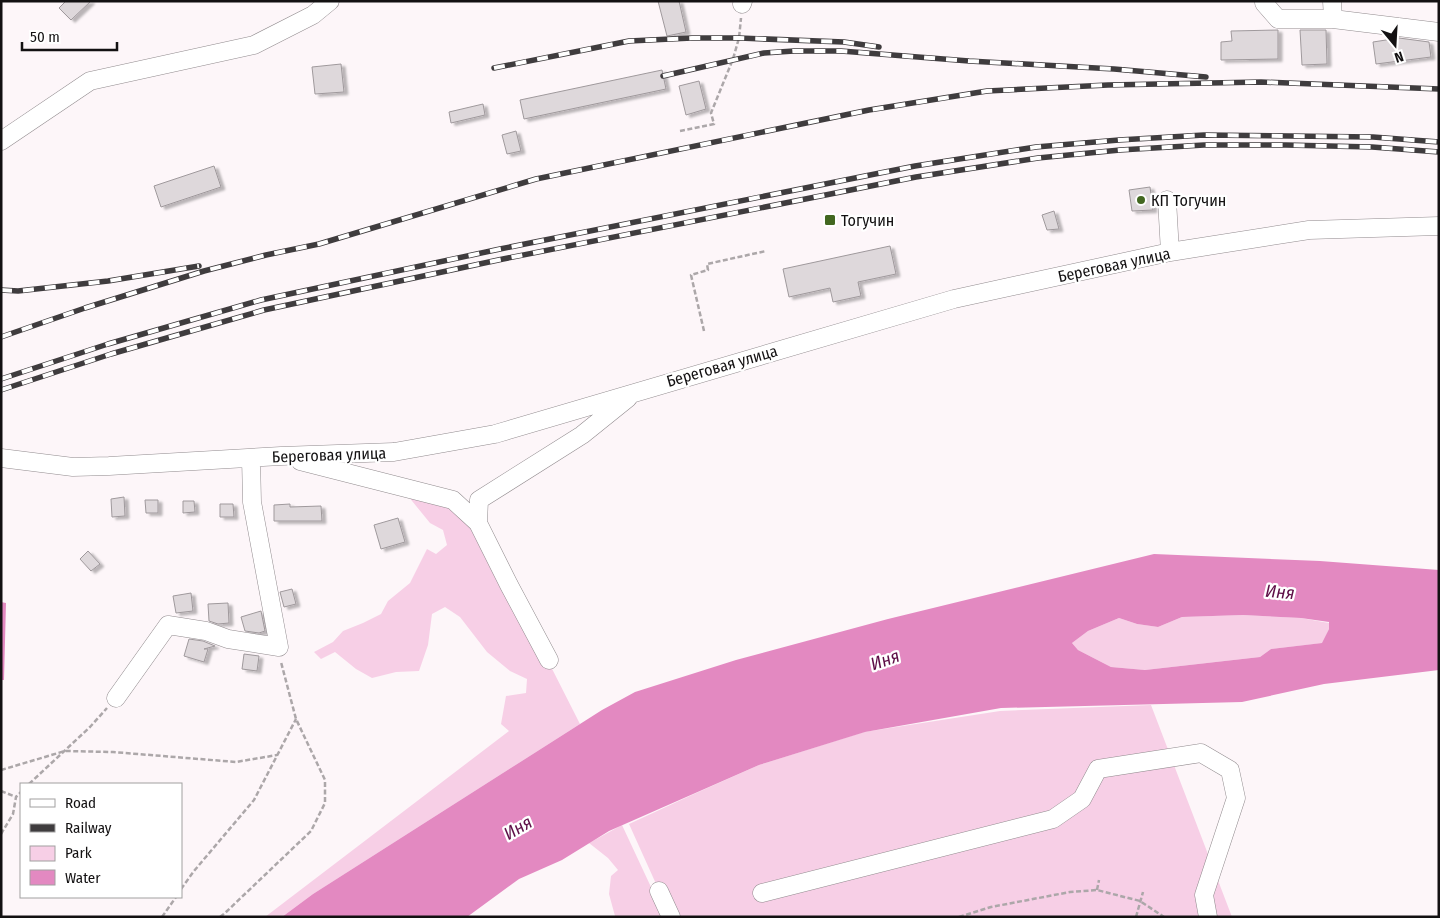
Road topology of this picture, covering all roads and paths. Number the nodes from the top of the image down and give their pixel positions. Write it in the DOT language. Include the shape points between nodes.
graph roads {
  1 [pos="330,1"];
  2 [pos="743,3"];
  3 [pos="1264,3"];
  4 [pos="1333,10"];
  5 [pos="1439,32"];
  6 [pos="680,131"];
  7 [pos="1,141"];
  8 [pos="1167,200"];
  9 [pos="1439,226"];
  10 [pos="766,251"];
  11 [pos="1170,252"];
  12 [pos="704,331"];
  13 [pos="636,392"];
  14 [pos="282,456"];
  15 [pos="1,458"];
  16 [pos="251,458"];
  17 [pos="478,523"];
  18 [pos="279,647"];
  19 [pos="549,660"];
  20 [pos="116,698"];
  21 [pos="296,719"];
  22 [pos="65,751"];
  23 [pos="277,755"];
  24 [pos="1,770"];
  25 [pos="30,783"];
  26 [pos="1,791"];
  27 [pos="20,793"];
  28 [pos="16,797"];
  29 [pos="1,834"];
  30 [pos="1099,880"];
  31 [pos="182,888"];
  32 [pos="1097,890"];
  33 [pos="659,891"];
  34 [pos="1143,892"];
  35 [pos="762,893"];
  36 [pos="175,898"];
  37 [pos="1140,901"];
  38 [pos="969,915"];
  39 [pos="162,917"];
  40 [pos="220,917"];
  41 [pos="671,917"];
  42 [pos="959,917"];
  43 [pos="1136,917"];
  44 [pos="1164,917"];
  45 [pos="1208,917"];
  1 -- 7 [label="street" via="313,15 254,45 90,81"];
  2 -- 6 [label="path" via="733,59 710,113 714,124"];
  3 -- 4 [label="street" via="1278,19"];
  4 -- 5 [label="street"];
  8 -- 11 [label="street"];
  9 -- 11 [label="street, Береговая улица" via="1309,230"];
  10 -- 12 [label="path" via="706,264 708,270 691,275"];
  11 -- 13 [label="street, Береговая улица" via="954,299"];
  13 -- 14 [label="street, Береговая улица" via="495,434 394,452"];
  13 -- 17 [label="street" via="582,435 479,500"];
  14 -- 16 [label="street, Береговая улица"];
  14 -- 17 [label="street" via="453,500"];
  15 -- 16 [label="street, Береговая улица" via="82,467"];
  16 -- 18 [label="street" via="252,502"];
  17 -- 19 [label="street"];
  18 -- 20 [label="street" via="168,625"];
  18 -- 21 [label="path"];
  20 -- 22 [label="path"];
  21 -- 23 [label="path"];
  21 -- 40 [label="path" via="325,780 325,803 311,831"];
  22 -- 23 [label="path" via="236,762"];
  22 -- 24 [label="path"];
  22 -- 25 [label="path"];
  23 -- 31 [label="path" via="254,800"];
  26 -- 28 [label="path"];
  27 -- 28 [label="path"];
  28 -- 29 [label="path" via="13,814"];
  30 -- 32 [label="path"];
  32 -- 37 [label="path"];
  32 -- 38 [label="path" via="991,907"];
  33 -- 41 [label="street"];
  34 -- 37 [label="path"];
  35 -- 45 [label="street" via="1053,819 1082,799 1098,769 1201,754 1230,770 1236,798 1204,895"];
  36 -- 39 [label="path"];
  37 -- 43 [label="path"];
  37 -- 44 [label="path"];
  38 -- 42 [label="path"];
}
